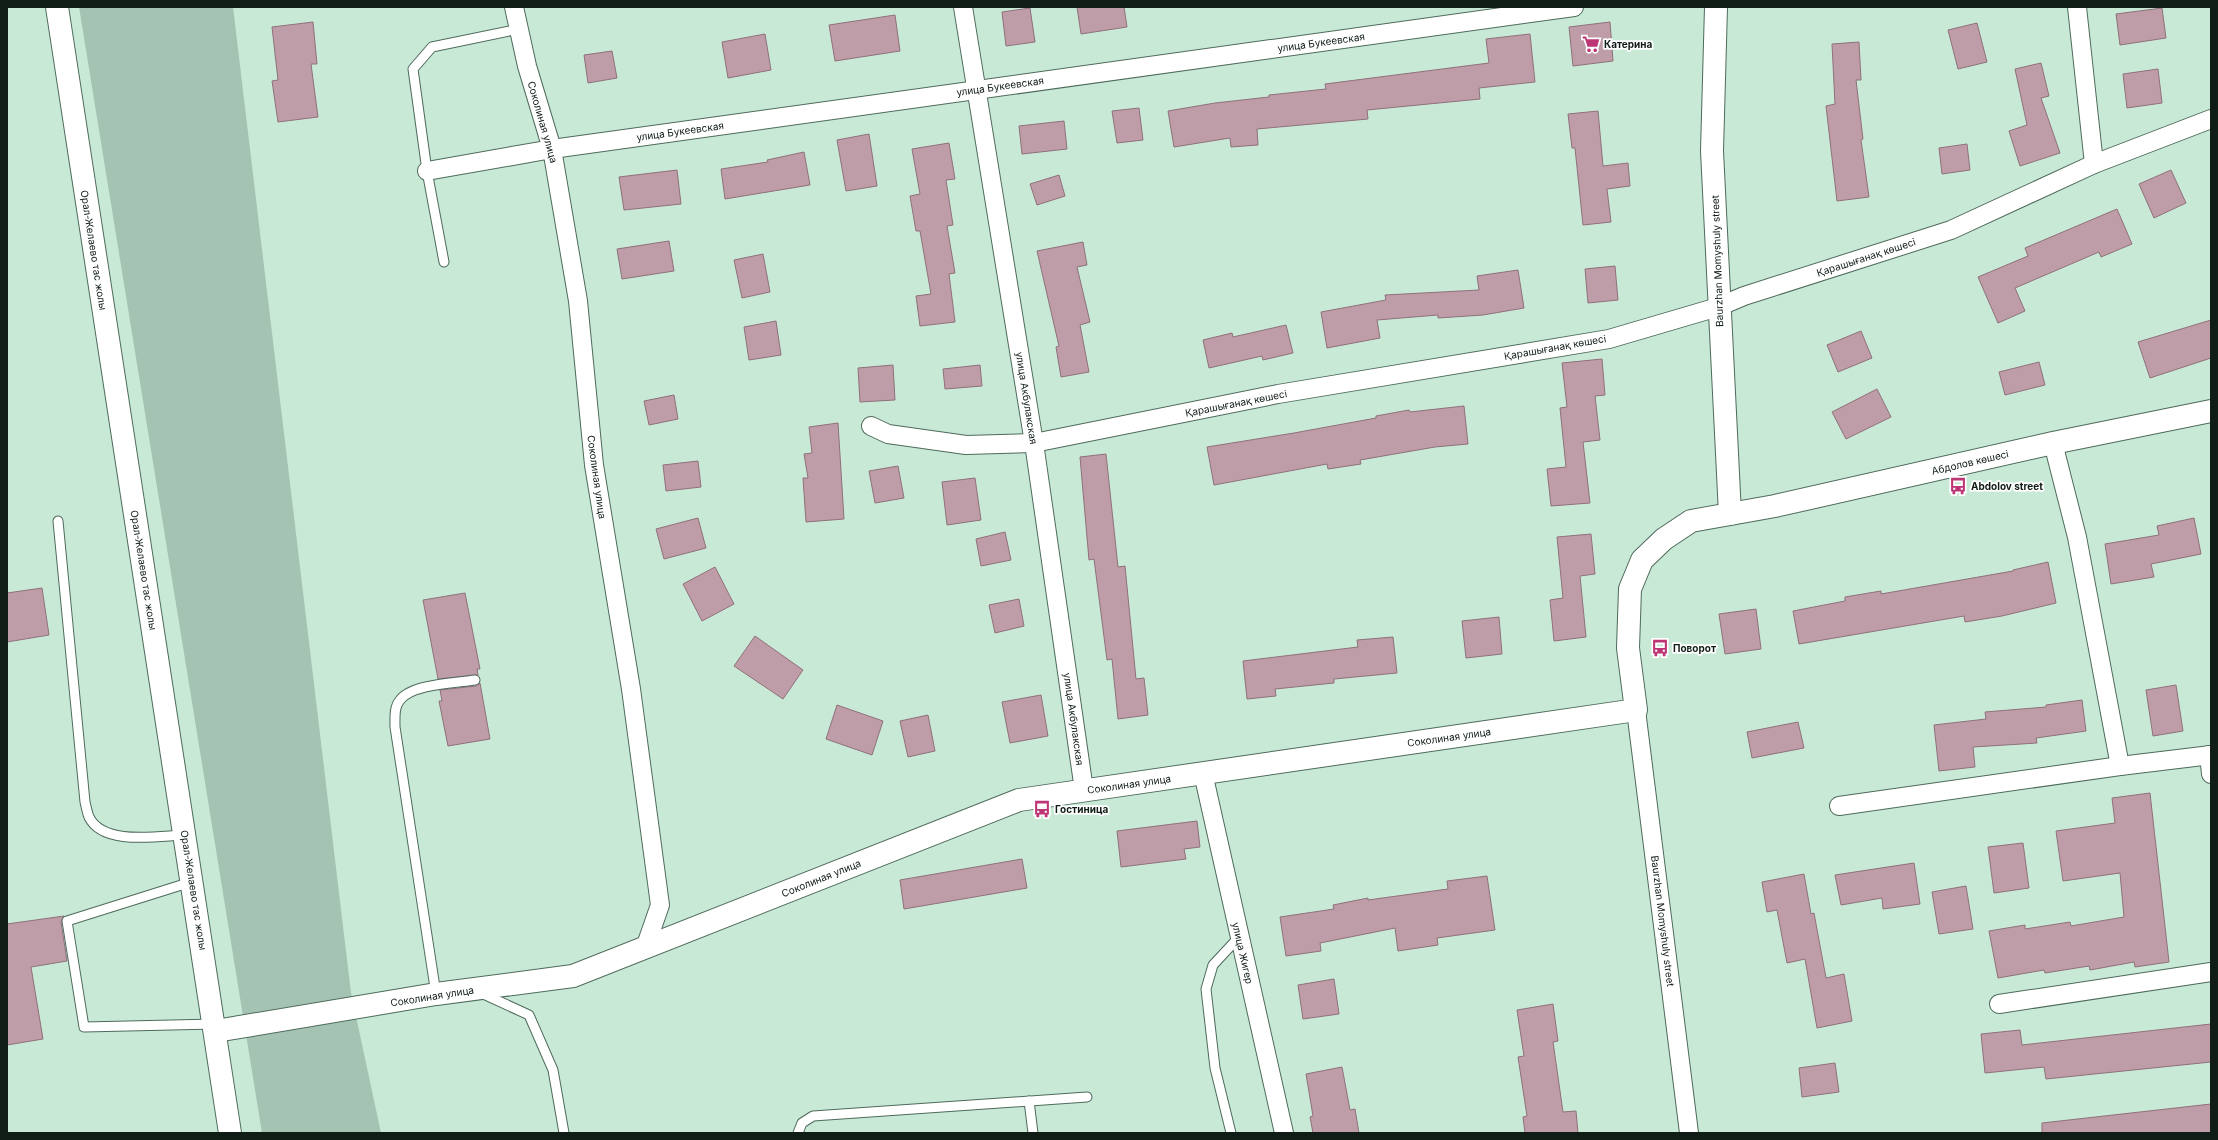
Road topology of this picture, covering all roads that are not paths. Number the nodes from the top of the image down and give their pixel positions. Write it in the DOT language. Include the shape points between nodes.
graph roads {
  1 [pos="57,7"];
  2 [pos="514,7"];
  3 [pos="963,7"];
  4 [pos="1574,7"];
  5 [pos="1716,7"];
  6 [pos="2077,7"];
  7 [pos="519,29"];
  8 [pos="978,89"];
  9 [pos="2211,119"];
  10 [pos="552,150"];
  11 [pos="2094,164"];
  12 [pos="427,171"];
  13 [pos="444,262"];
  14 [pos="1718,307"];
  15 [pos="2211,411"];
  16 [pos="871,426"];
  17 [pos="1034,443"];
  18 [pos="2053,443"];
  19 [pos="1730,514"];
  20 [pos="58,521"];
  21 [pos="475,680"];
  22 [pos="1636,710"];
  23 [pos="2210,755"];
  24 [pos="2120,766"];
  25 [pos="1203,773"];
  26 [pos="2211,774"];
  27 [pos="1084,790"];
  28 [pos="1839,806"];
  29 [pos="186,835"];
  30 [pos="193,882"];
  31 [pos="1240,936"];
  32 [pos="645,948"];
  33 [pos="2211,972"];
  34 [pos="472,989"];
  35 [pos="436,994"];
  36 [pos="1999,1004"];
  37 [pos="215,1027"];
  38 [pos="1087,1097"];
  39 [pos="1029,1101"];
  40 [pos="230,1133"];
  41 [pos="564,1133"];
  42 [pos="798,1133"];
  43 [pos="1032,1133"];
  44 [pos="1231,1133"];
  45 [pos="1284,1133"];
  46 [pos="1689,1133"];
  1 -- 29 [label="street, Орал-Желаево тас жолы"];
  2 -- 7 [label="street, Соколиная улица"];
  3 -- 8 [label="street, улица Акбулакская"];
  4 -- 8 [label="street, улица Букеевская"];
  5 -- 14 [label="street, Baurzhan Momyshuly street" via="1712,151"];
  6 -- 11 [label="street"];
  7 -- 10 [label="street, Соколиная улица" via="527,66"];
  7 -- 12 [label="lane" via="432,47 413,69"];
  8 -- 10 [label="street, улица Букеевская"];
  8 -- 17 [label="street, улица Акбулакская"];
  9 -- 11 [label="street, Қарашығанақ көшесі"];
  10 -- 12 [label="street, улица Букеевская"];
  10 -- 32 [label="street, Соколиная улица" via="578,301 594,465 631,689 660,905"];
  11 -- 14 [label="street, Қарашығанақ көшесі" via="1951,230 1744,296"];
  12 -- 13 [label="lane"];
  14 -- 17 [label="street, Қарашығанақ көшесі" via="1609,338 1278,394"];
  14 -- 19 [label="street, Baurzhan Momyshuly street"];
  15 -- 18 [label="street, Абдолов көшесі"];
  16 -- 17 [label="street, Қарашығанақ көшесі" via="888,434 966,445"];
  17 -- 27 [label="street, улица Акбулакская"];
  18 -- 19 [label="street, Абдолов көшесі"];
  18 -- 24 [label="street" via="2077,537"];
  19 -- 22 [label="street, Абдолов көшесі" via="1692,522 1664,539 1642,560 1630,589 1628,648"];
  20 -- 29 [label="lane" via="85,802 89,817 108,834"];
  21 -- 35 [label="lane" via="408,692 400,700 395,711 396,734"];
  22 -- 25 [label="street, Соколиная улица"];
  22 -- 46 [label="street, Baurzhan Momyshuly street"];
  23 -- 24 [label="street"];
  23 -- 26 [label="street"];
  24 -- 28 [label="street"];
  25 -- 27 [label="street, Соколиная улица"];
  25 -- 31 [label="street, улица Жигер"];
  27 -- 32 [label="street, Соколиная улица" via="1019,800"];
  29 -- 30 [label="street, Орал-Желаево тас жолы"];
  30 -- 37 [label="street, Орал-Желаево тас жолы"];
  30 -- 37 [label="lane" via="67,921 84,1027"];
  31 -- 44 [label="lane" via="1213,965 1206,989 1216,1068"];
  31 -- 45 [label="street, улица Жигер"];
  32 -- 34 [label="street, Соколиная улица" via="573,976"];
  33 -- 36 [label="street"];
  34 -- 35 [label="street, Соколиная улица"];
  34 -- 41 [label="lane" via="529,1015 553,1070"];
  35 -- 37 [label="street, Соколиная улица"];
  37 -- 40 [label="street, Орал-Желаево тас жолы"];
  38 -- 39 [label="lane"];
  39 -- 42 [label="lane" via="813,1116 802,1123"];
  39 -- 43 [label="lane"];
}
